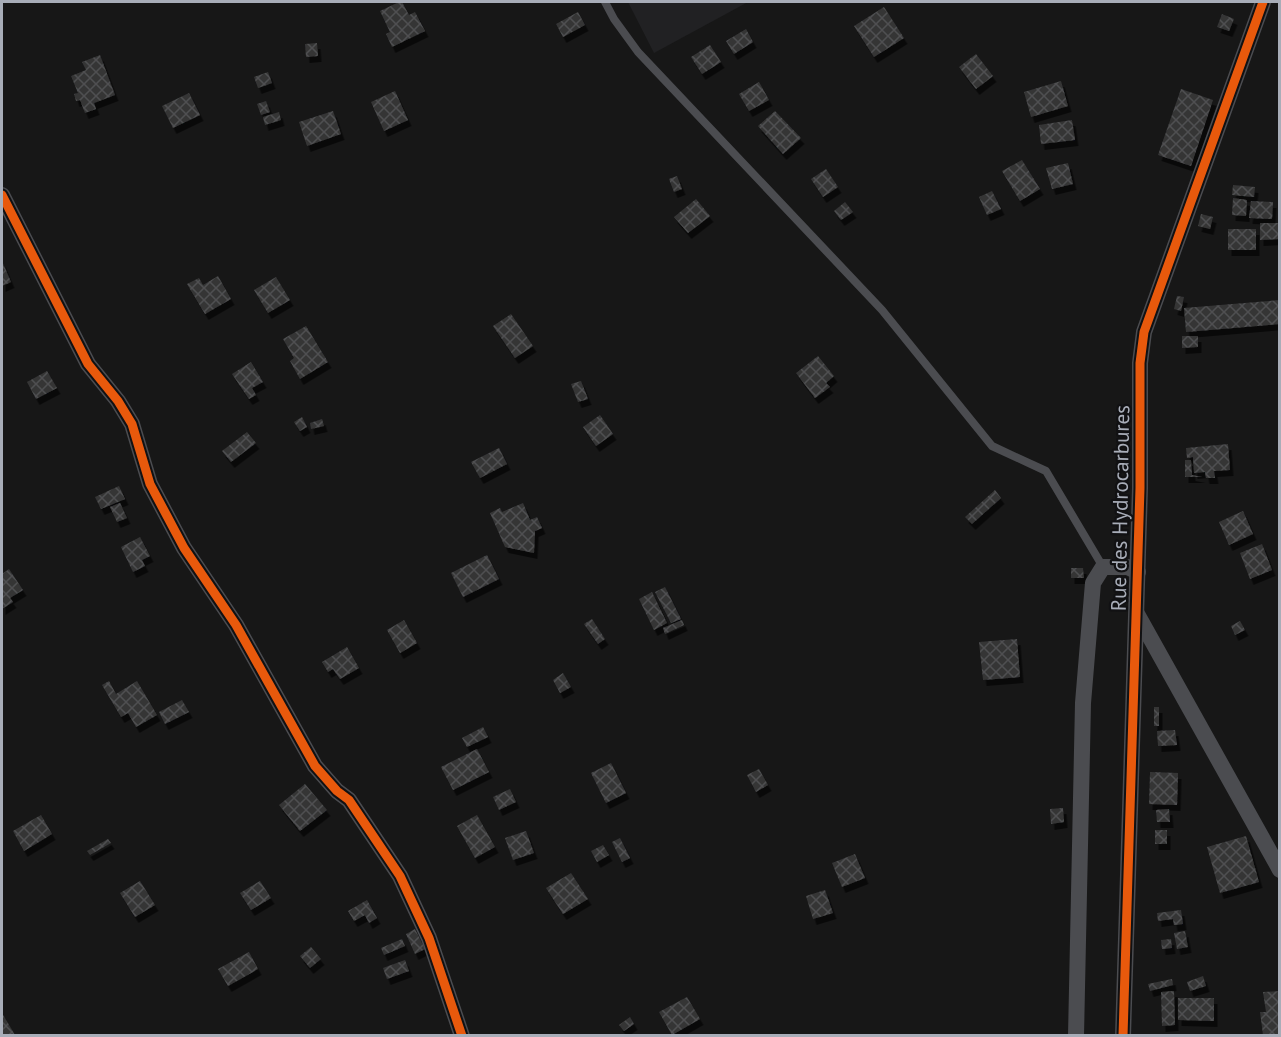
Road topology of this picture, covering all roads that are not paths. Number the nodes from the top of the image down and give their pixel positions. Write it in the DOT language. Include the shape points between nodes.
graph roads {
  1 [pos="605,2"];
  2 [pos="1263,2"];
  3 [pos="2,195"];
  4 [pos="1103,567"];
  5 [pos="1138,572"];
  6 [pos="1136,613"];
  7 [pos="1280,870"];
  8 [pos="462,1035"];
  9 [pos="1076,1035"];
  10 [pos="1123,1035"];
  1 -- 4 [label="lane" via="638,52 882,310 992,446 1046,471"];
  2 -- 5 [label="street, Rue des Hydrocarbures" via="1144,332 1140,363"];
  3 -- 8 [label="street" via="88,364 132,424 150,483 184,548 236,626 315,766 349,800 400,876 429,938"];
  4 -- 5 [label="street" via="1128,567"];
  4 -- 9 [label="street" via="1093,583 1083,703"];
  5 -- 6 [label="street, Rue des Hydrocarbures"];
  6 -- 7 [label="street"];
  6 -- 10 [label="street, Rue des Hydrocarbures"];
}
